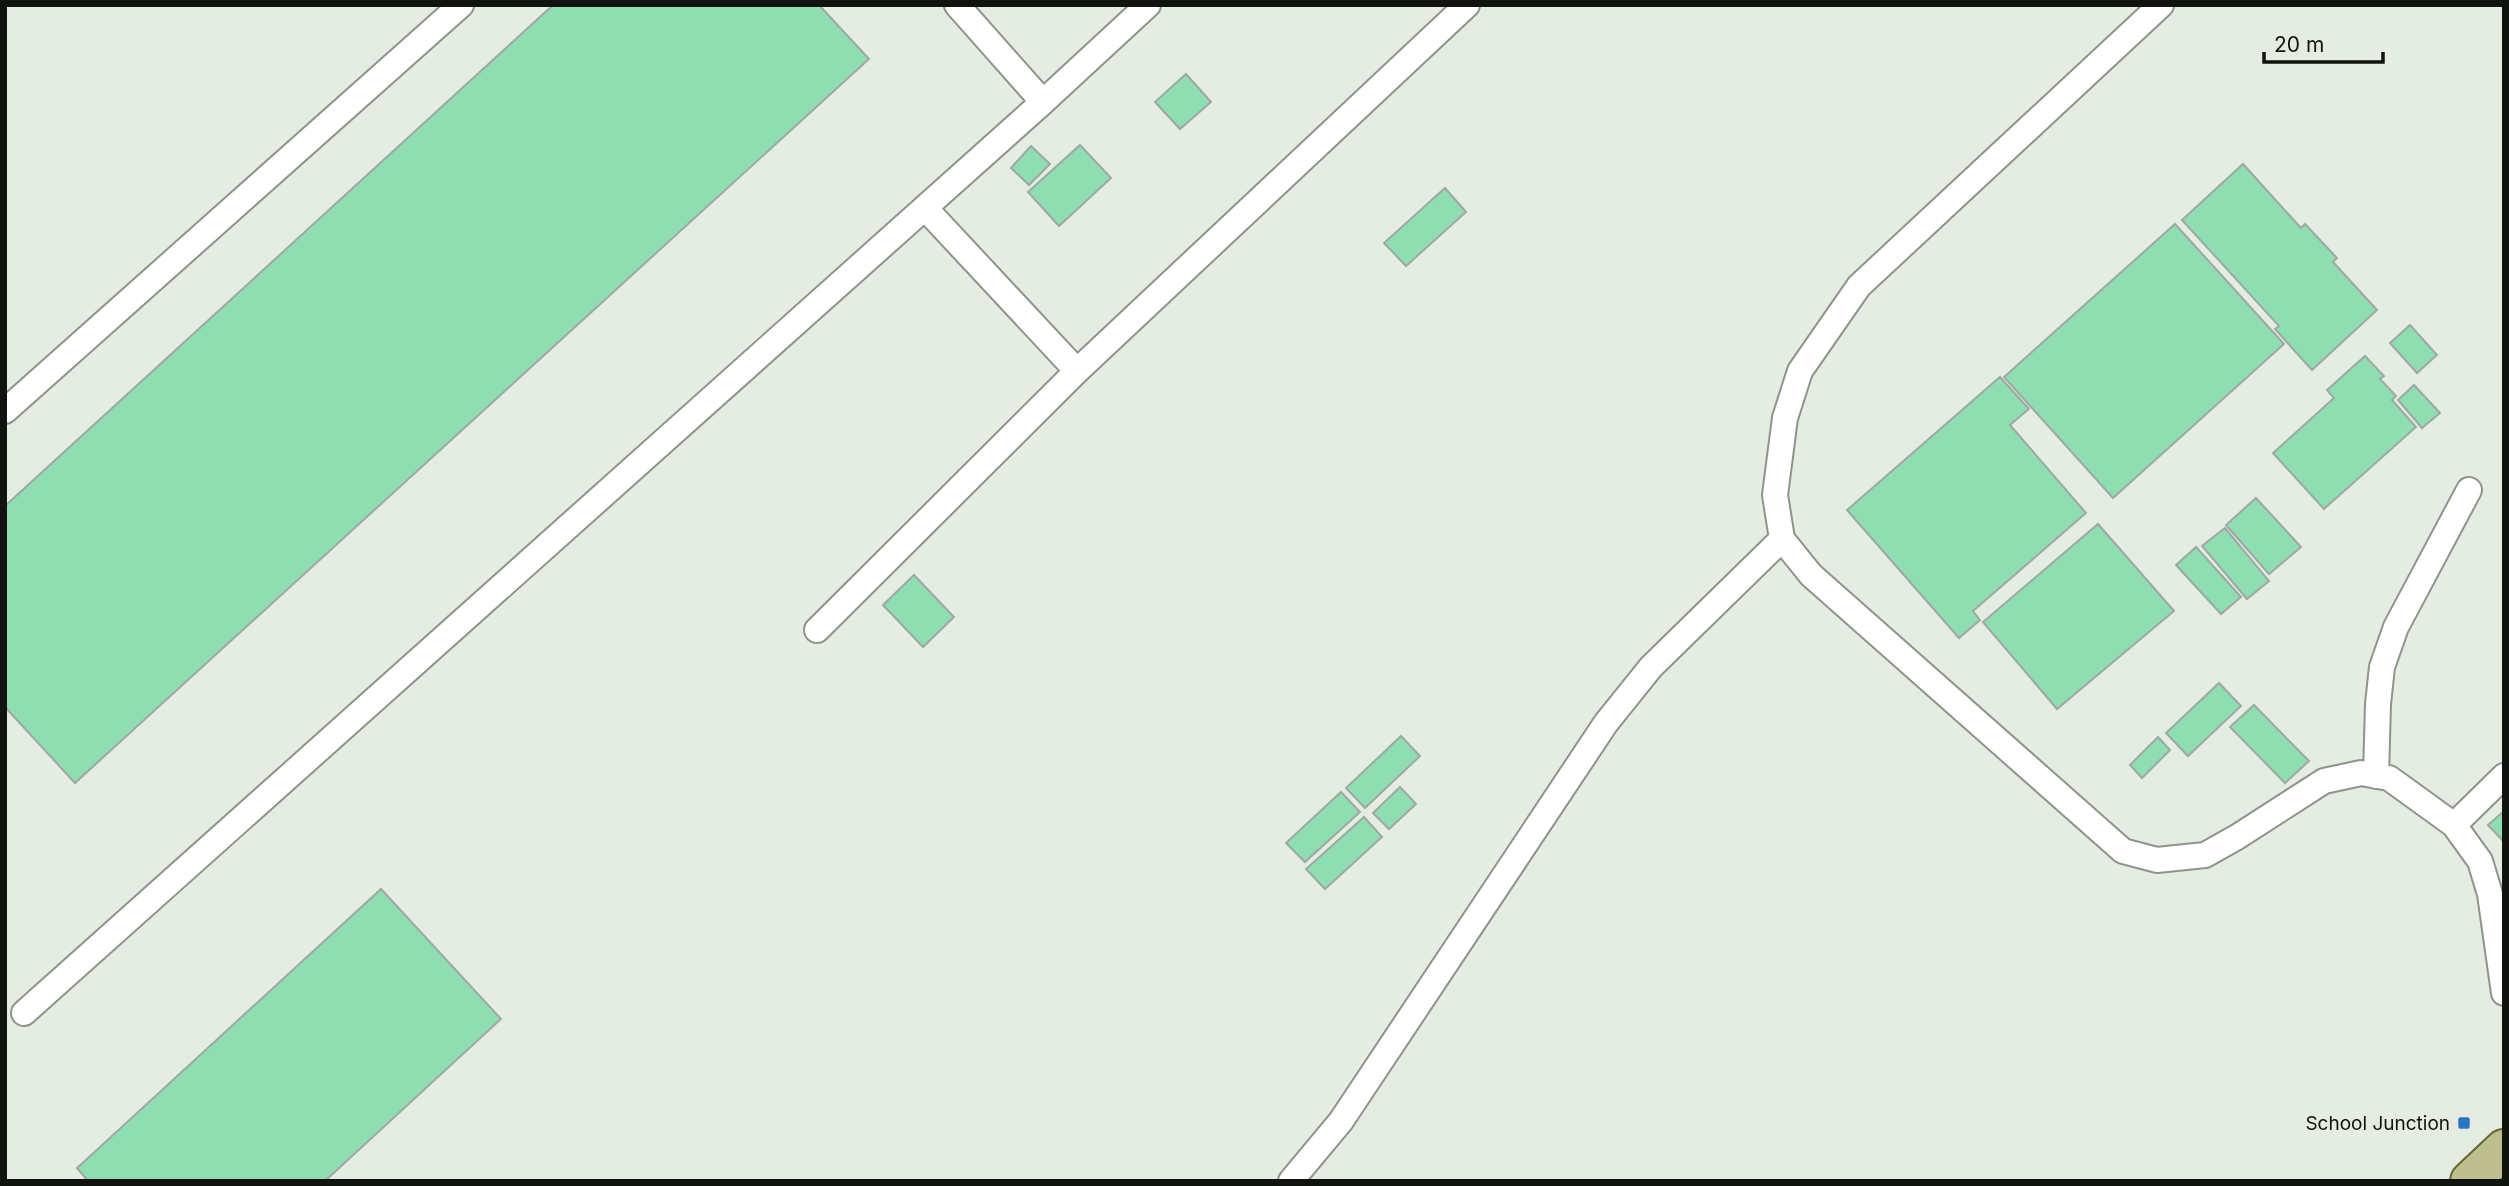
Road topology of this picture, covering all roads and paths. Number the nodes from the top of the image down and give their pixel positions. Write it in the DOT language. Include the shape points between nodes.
graph roads {
  1 [pos="461,5"];
  2 [pos="957,5"];
  3 [pos="1147,5"];
  4 [pos="1467,5"];
  5 [pos="2161,5"];
  6 [pos="1043,102"];
  7 [pos="925,208"];
  8 [pos="1077,371"];
  9 [pos="5,411"];
  10 [pos="2469,490"];
  11 [pos="1782,540"];
  12 [pos="817,630"];
  13 [pos="2376,776"];
  14 [pos="2504,776"];
  15 [pos="2454,825"];
  16 [pos="2504,993"];
  17 [pos="24,1013"];
  18 [pos="2504,1149"];
  19 [pos="1291,1181"];
  20 [pos="2470,1181"];
  1 -- 9 [label="lane"];
  2 -- 6 [label="lane"];
  3 -- 6 [label="lane"];
  4 -- 8 [label="lane"];
  5 -- 11 [label="lane" via="1859,286 1800,371 1785,418 1775,495"];
  6 -- 7 [label="lane"];
  7 -- 8 [label="lane"];
  7 -- 17 [label="lane"];
  8 -- 12 [label="lane"];
  10 -- 13 [label="lane" via="2396,627 2382,667"];
  11 -- 13 [label="lane" via="1811,575 2123,851 2157,860 2205,855 2324,781 2361,773"];
  11 -- 19 [label="lane" via="1651,667 1606,723 1341,1121"];
  13 -- 15 [label="lane" via="2389,778"];
  14 -- 15 [label="lane"];
  15 -- 16 [label="lane" via="2480,861 2490,894"];
  18 -- 20 [label="main road"];
}
